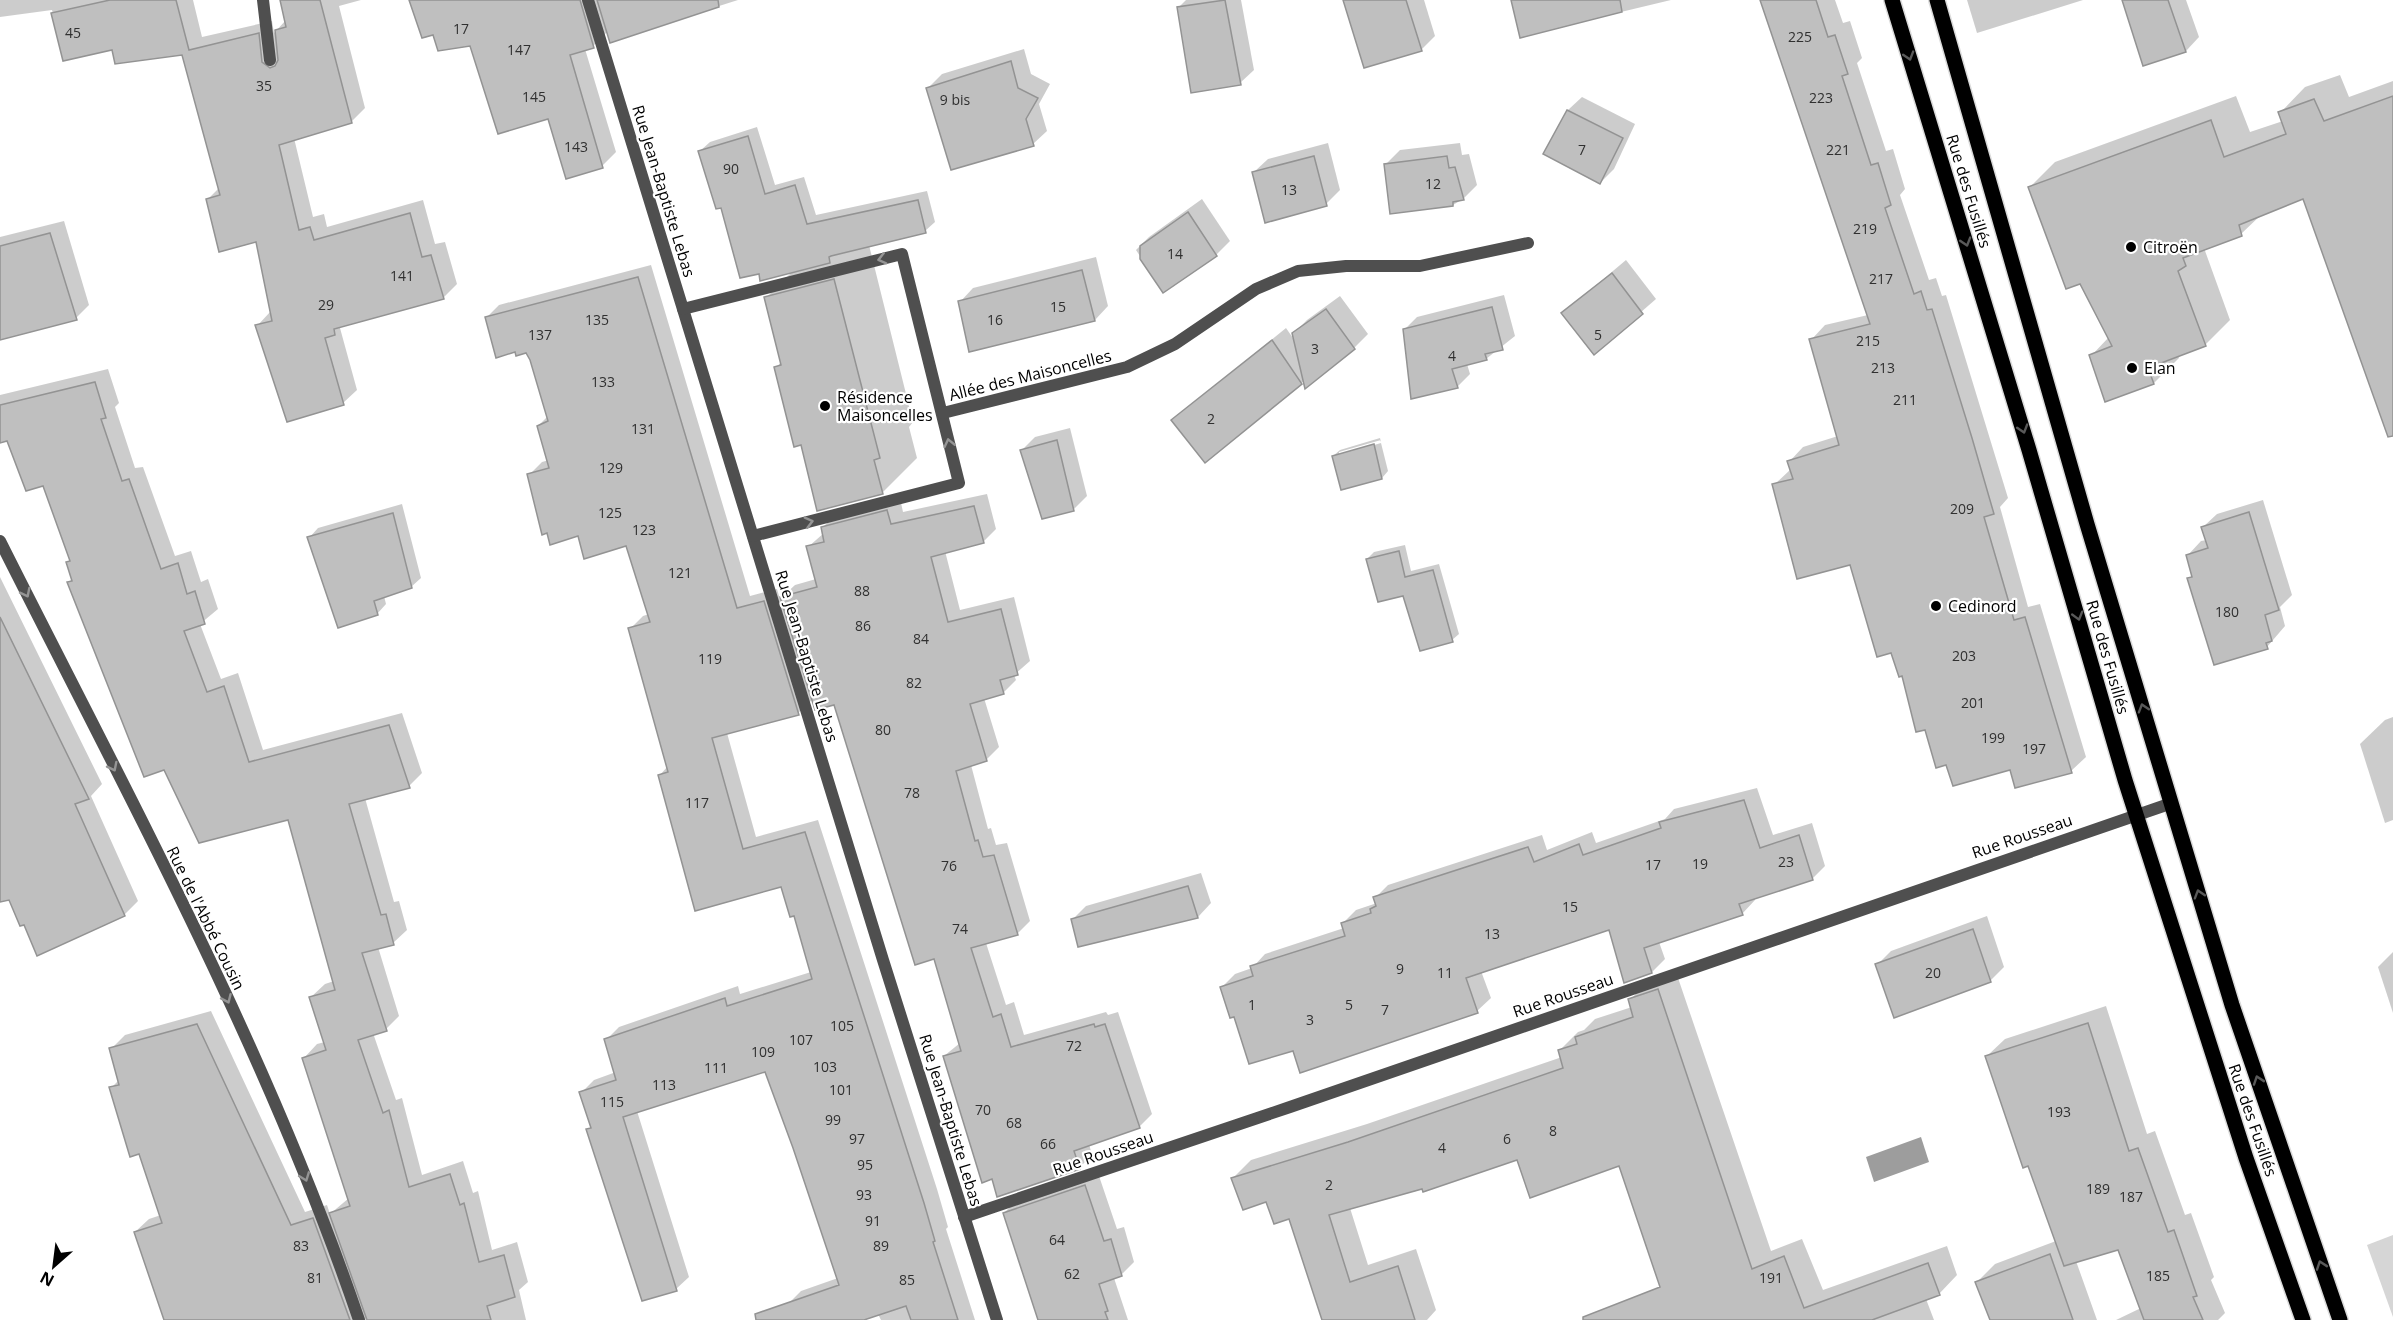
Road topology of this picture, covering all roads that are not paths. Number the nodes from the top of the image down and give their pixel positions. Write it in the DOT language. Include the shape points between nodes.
graph roads {
  1 [pos="262,0"];
  2 [pos="588,0"];
  3 [pos="1892,0"];
  4 [pos="1937,0"];
  5 [pos="270,60"];
  6 [pos="1528,243"];
  7 [pos="683,309"];
  8 [pos="943,413"];
  9 [pos="753,536"];
  10 [pos="0,541"];
  11 [pos="2172,803"];
  12 [pos="2136,815"];
  13 [pos="964,1217"];
  14 [pos="359,1320"];
  15 [pos="998,1320"];
  16 [pos="2303,1320"];
  17 [pos="2340,1320"];
  1 -- 5 [label="street"];
  2 -- 7 [label="street, Rue Jean-Baptiste Lebas"];
  3 -- 12 [label="main road, Rue des Fusillés, one-way"];
  11 -- 4 [label="main road, Rue des Fusillés, one-way" via="2087,524"];
  6 -- 8 [label="street, Allée des Maisoncelles" via="1420,266 1346,266 1298,271 1256,289 1175,344 1127,367"];
  8 -- 7 [label="street, Allée des Maisoncelles, one-way" via="902,254"];
  7 -- 9 [label="street, Rue Jean-Baptiste Lebas"];
  9 -- 8 [label="street, Allée des Maisoncelles, one-way" via="958,483"];
  9 -- 13 [label="street, Rue Jean-Baptiste Lebas"];
  10 -- 14 [label="street, Rue de l'Abbé Cousin, one-way" via="214,969 300,1164"];
  11 -- 12 [label="street, Rue Rousseau"];
  17 -- 11 [label="main road, Rue des Fusillés, one-way" via="2232,1005"];
  12 -- 13 [label="street, Rue Rousseau"];
  12 -- 16 [label="main road, Rue des Fusillés" via="2242,1147"];
  13 -- 15 [label="street, Rue Jean-Baptiste Lebas"];
}
